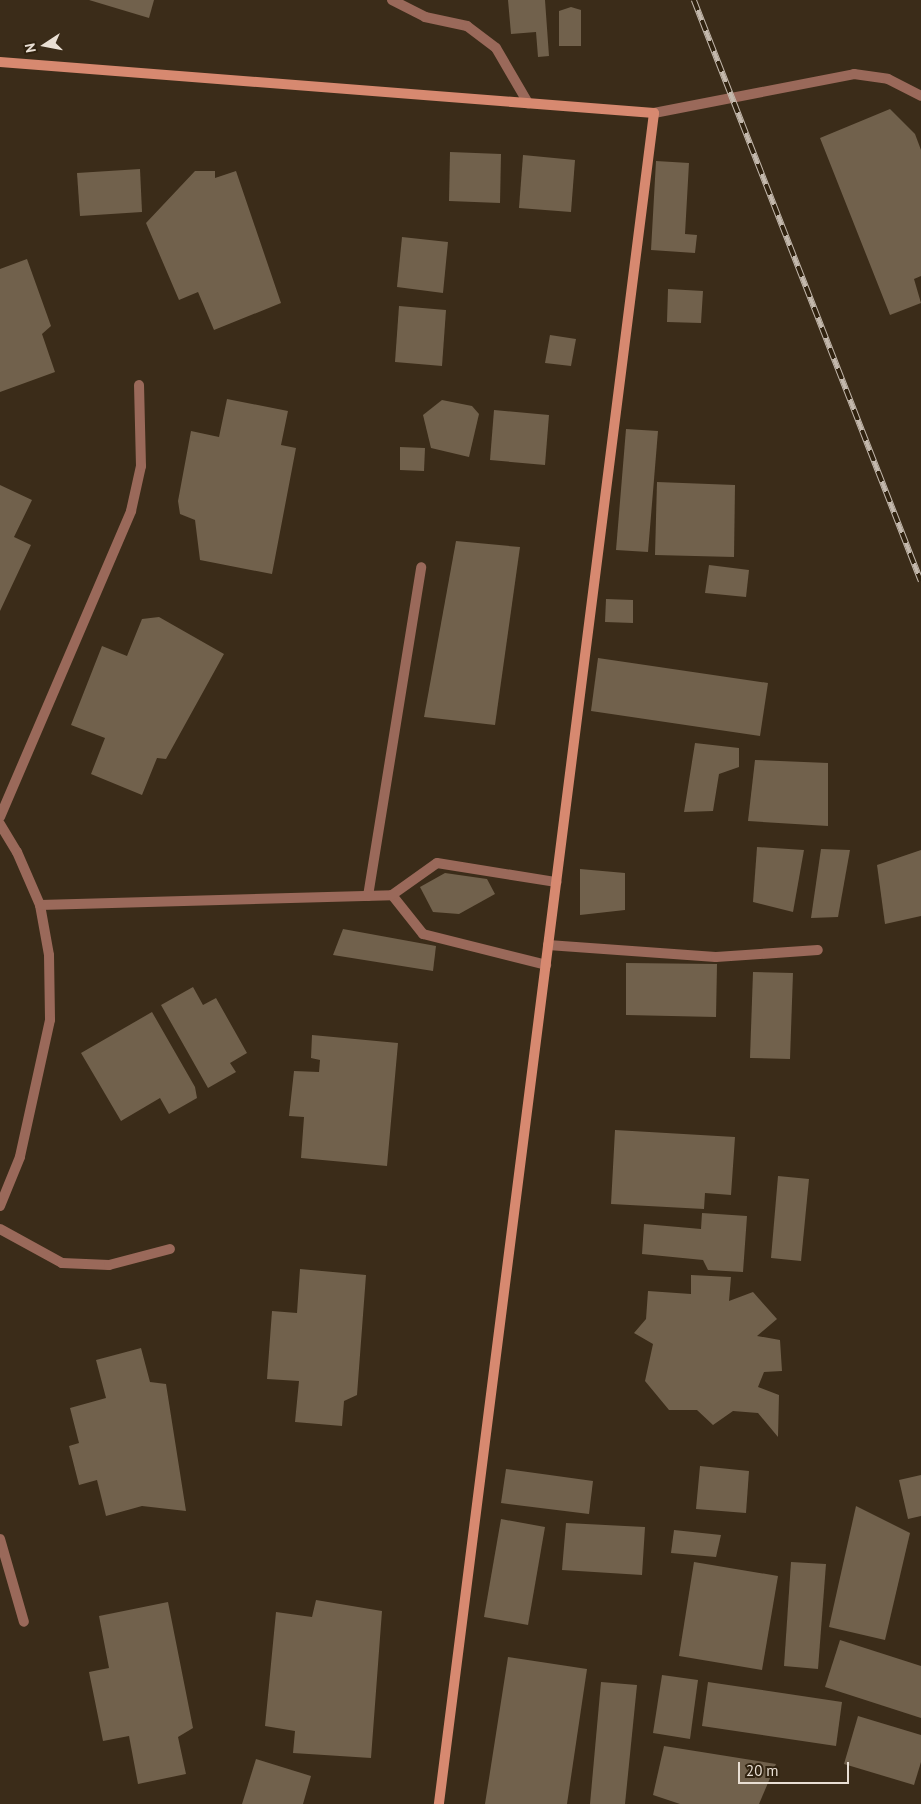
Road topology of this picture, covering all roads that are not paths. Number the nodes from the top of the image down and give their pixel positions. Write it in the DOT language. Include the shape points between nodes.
graph roads {
  1 [pos="392,0"];
  2 [pos="0,62"];
  3 [pos="921,96"];
  4 [pos="528,103"];
  5 [pos="654,113"];
  6 [pos="139,385"];
  7 [pos="422,566"];
  8 [pos="0,817"];
  9 [pos="0,824"];
  10 [pos="556,882"];
  11 [pos="392,895"];
  12 [pos="368,896"];
  13 [pos="40,905"];
  14 [pos="548,945"];
  15 [pos="818,950"];
  16 [pos="546,965"];
  17 [pos="0,1206"];
  18 [pos="0,1230"];
  19 [pos="170,1248"];
  20 [pos="0,1539"];
  21 [pos="24,1622"];
  22 [pos="439,1804"];
  1 -- 4 [label="street" via="425,17 467,26 496,48"];
  2 -- 4 [label="street"];
  3 -- 5 [label="street" via="888,79 854,74 735,100"];
  4 -- 5 [label="street"];
  5 -- 10 [label="street"];
  6 -- 8 [label="street" via="141,466 131,511"];
  7 -- 12 [label="street"];
  9 -- 13 [label="street" via="11,839"];
  10 -- 11 [label="street" via="437,863"];
  10 -- 14 [label="street"];
  11 -- 12 [label="street"];
  11 -- 16 [label="street" via="423,934"];
  12 -- 13 [label="street"];
  13 -- 17 [label="street" via="49,955 50,1020 20,1157"];
  14 -- 15 [label="street" via="716,957"];
  14 -- 16 [label="street"];
  16 -- 22 [label="street"];
  18 -- 19 [label="street" via="62,1263 109,1265"];
  20 -- 21 [label="street"];
}
